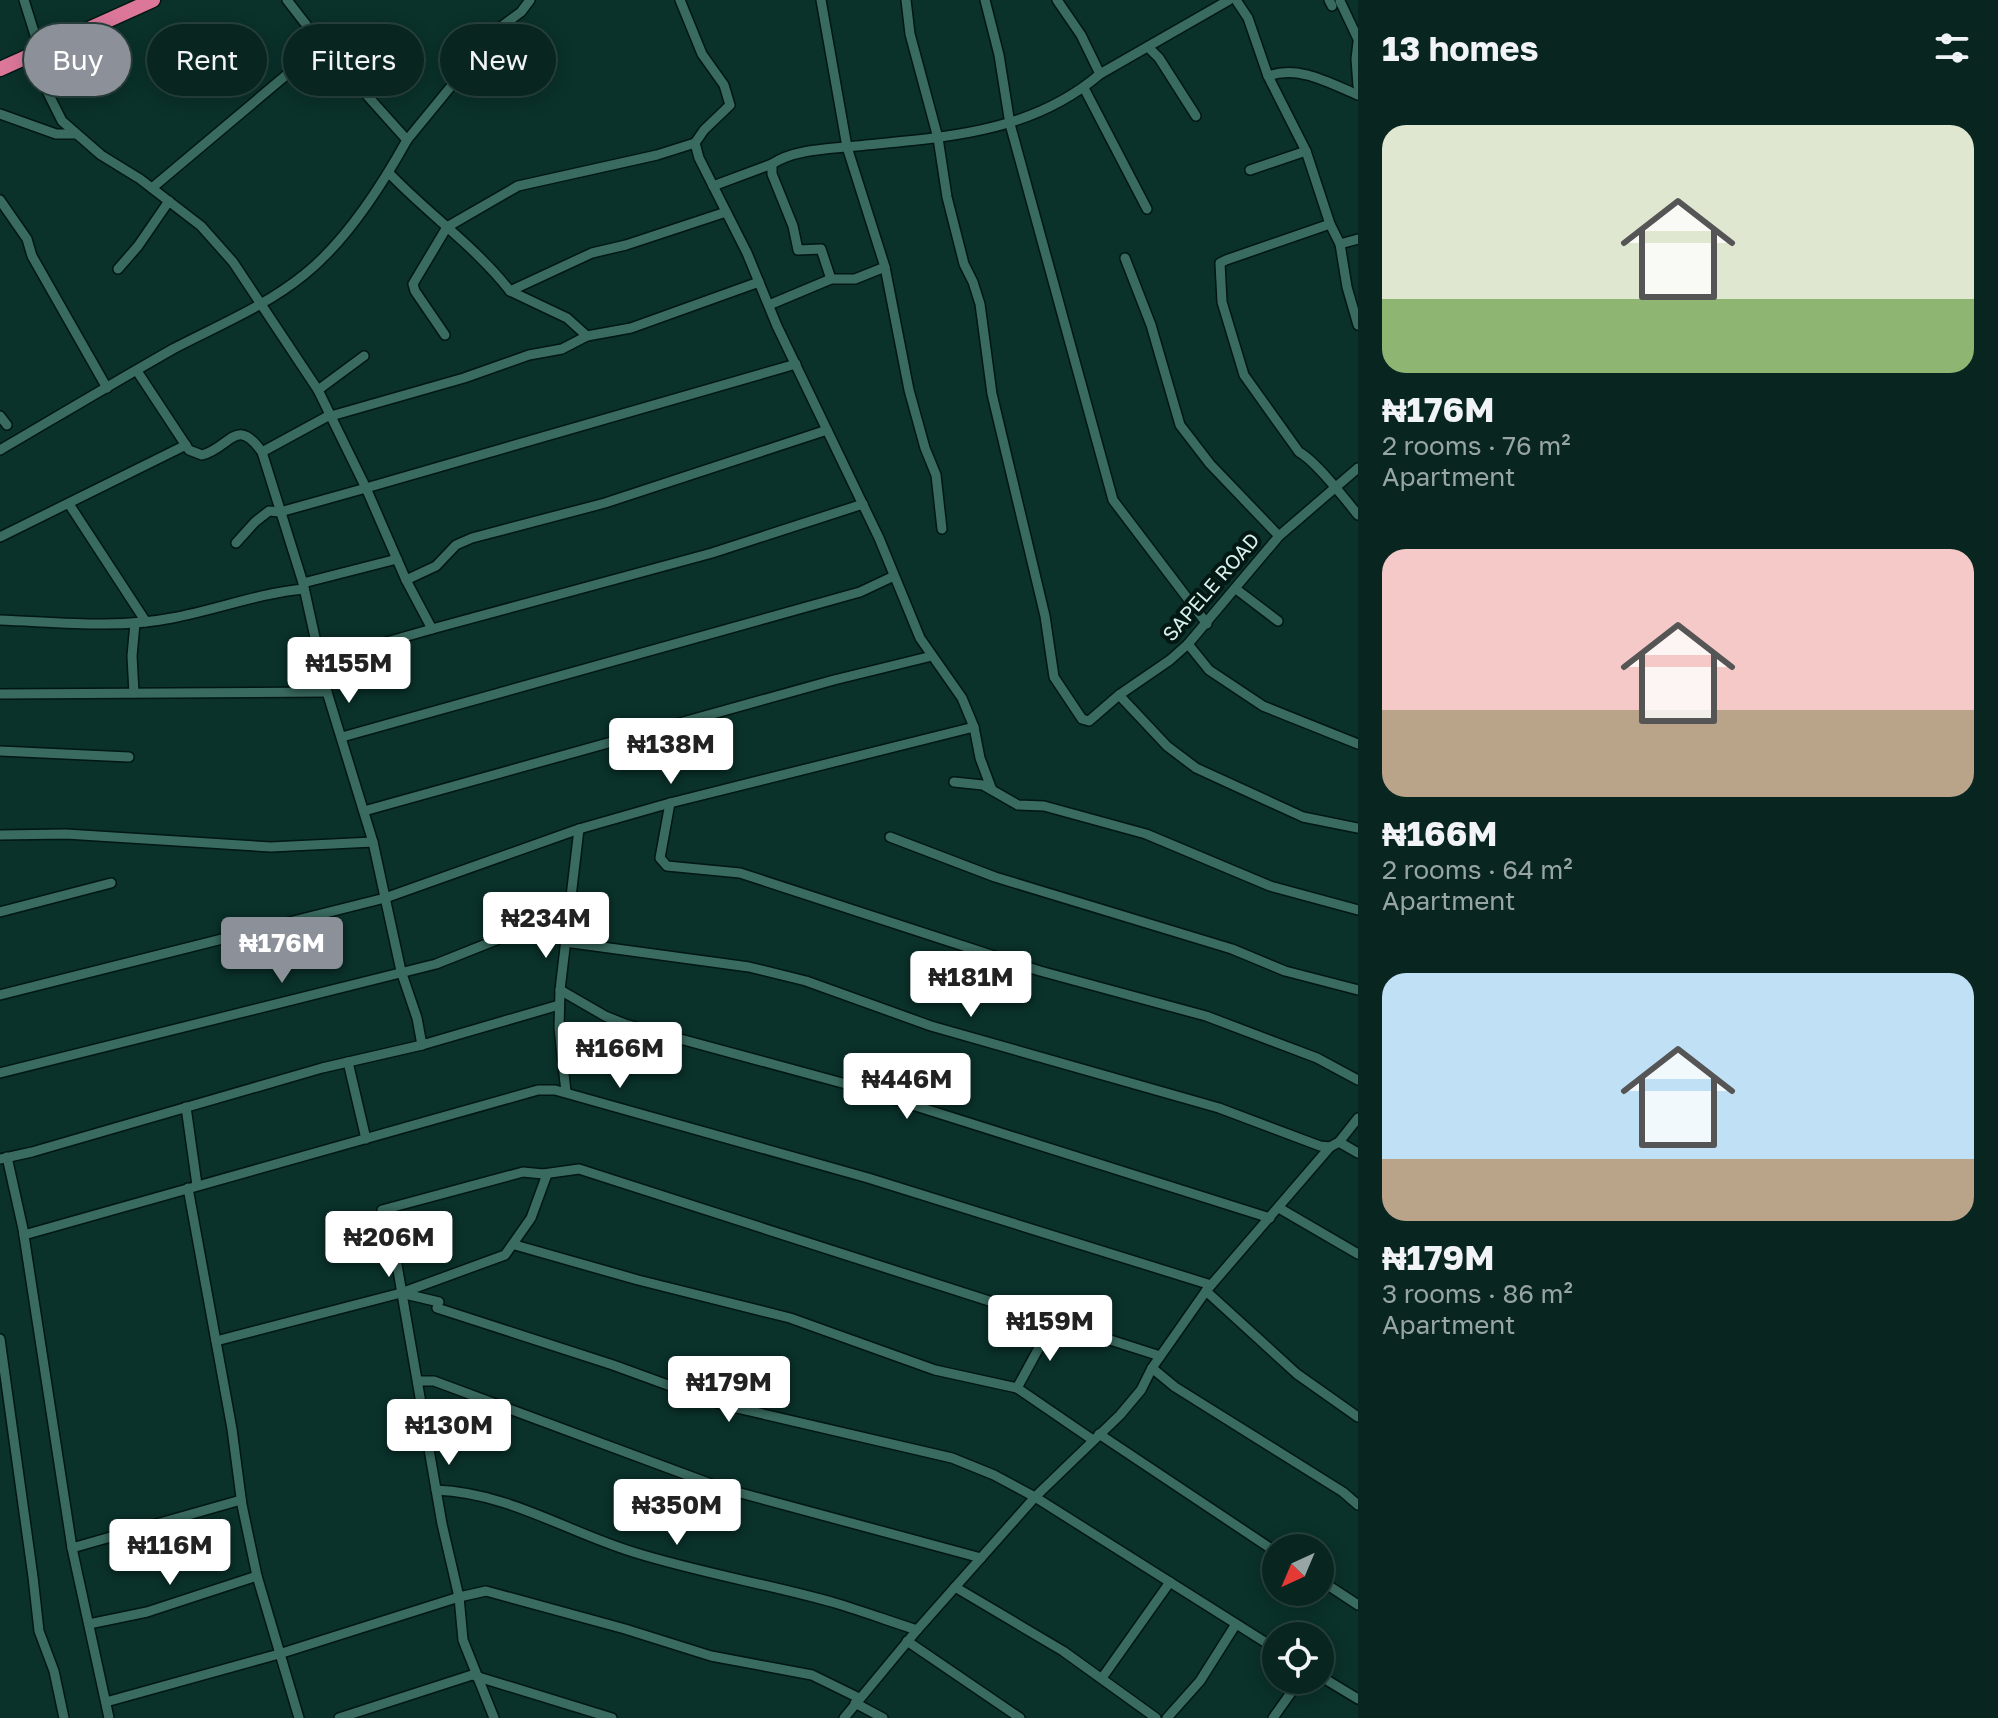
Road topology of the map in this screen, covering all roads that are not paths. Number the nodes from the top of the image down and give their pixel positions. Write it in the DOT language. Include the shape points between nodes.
graph roads {
  1 [pos="24,0"];
  2 [pos="153,0"];
  3 [pos="287,0"];
  4 [pos="530,0"];
  5 [pos="680,0"];
  6 [pos="821,0"];
  7 [pos="906,0"];
  8 [pos="985,0"];
  9 [pos="1057,0"];
  10 [pos="1229,0"];
  11 [pos="1236,0"];
  12 [pos="1334,2"];
  13 [pos="32,24"];
  14 [pos="100,24"];
  15 [pos="306,24"];
  16 [pos="1358,41"];
  17 [pos="1148,47"];
  18 [pos="24,58"];
  19 [pos="0,69"];
  20 [pos="1100,74"];
  21 [pos="1268,76"];
  22 [pos="283,78"];
  23 [pos="1358,86"];
  24 [pos="1084,88"];
  25 [pos="1358,95"];
  26 [pos="50,96"];
  27 [pos="368,96"];
  28 [pos="0,114"];
  29 [pos="1196,116"];
  30 [pos="1010,124"];
  31 [pos="75,134"];
  32 [pos="938,138"];
  33 [pos="407,140"];
  34 [pos="695,143"];
  35 [pos="847,147"];
  36 [pos="1306,151"];
  37 [pos="772,164"];
  38 [pos="1250,170"];
  39 [pos="389,173"];
  40 [pos="713,186"];
  41 [pos="152,188"];
  42 [pos="0,200"];
  43 [pos="169,201"];
  44 [pos="1147,209"];
  45 [pos="726,212"];
  46 [pos="1330,224"];
  47 [pos="447,227"];
  48 [pos="1358,239"];
  49 [pos="1340,244"];
  50 [pos="1125,258"];
  51 [pos="885,267"];
  52 [pos="118,269"];
  53 [pos="831,279"];
  54 [pos="759,282"];
  55 [pos="510,291"];
  56 [pos="262,303"];
  57 [pos="769,305"];
  58 [pos="1358,325"];
  59 [pos="445,335"];
  60 [pos="587,336"];
  61 [pos="364,356"];
  62 [pos="796,364"];
  63 [pos="137,371"];
  64 [pos="107,388"];
  65 [pos="318,390"];
  66 [pos="330,415"];
  67 [pos="0,416"];
  68 [pos="7,425"];
  69 [pos="827,430"];
  70 [pos="186,445"];
  71 [pos="0,450"];
  72 [pos="262,452"];
  73 [pos="1358,468"];
  74 [pos="1336,487"];
  75 [pos="366,488"];
  76 [pos="69,504"];
  77 [pos="863,504"];
  78 [pos="280,512"];
  79 [pos="1358,515"];
  80 [pos="942,529"];
  81 [pos="1279,536"];
  82 [pos="0,537"];
  83 [pos="236,543"];
  84 [pos="397,559"];
  85 [pos="894,576"];
  86 [pos="406,580"];
  87 [pos="303,586"];
  88 [pos="1236,589"];
  89 [pos="0,620"];
  90 [pos="1278,621"];
  91 [pos="146,622"];
  92 [pos="135,623"];
  93 [pos="1207,624"];
  94 [pos="432,629"];
  95 [pos="1188,644"];
  96 [pos="932,656"];
  97 [pos="320,661"];
  98 [pos="327,692"];
  99 [pos="134,693"];
  100 [pos="0,694"];
  101 [pos="1119,695"];
  102 [pos="974,727"];
  103 [pos="342,737"];
  104 [pos="1358,744"];
  105 [pos="0,751"];
  106 [pos="129,757"];
  107 [pos="954,782"];
  108 [pos="992,790"];
  109 [pos="670,803"];
  110 [pos="364,811"];
  111 [pos="1358,828"];
  112 [pos="579,829"];
  113 [pos="0,835"];
  114 [pos="890,837"];
  115 [pos="373,842"];
  116 [pos="111,883"];
  117 [pos="385,898"];
  118 [pos="1358,910"];
  119 [pos="0,912"];
  120 [pos="568,917"];
  121 [pos="565,942"];
  122 [pos="401,971"];
  123 [pos="560,990"];
  124 [pos="1358,990"];
  125 [pos="0,995"];
  126 [pos="559,1005"];
  127 [pos="422,1045"];
  128 [pos="348,1062"];
  129 [pos="0,1073"];
  130 [pos="1358,1080"];
  131 [pos="566,1092"];
  132 [pos="186,1107"];
  133 [pos="1358,1118"];
  134 [pos="366,1139"];
  135 [pos="1334,1144"];
  136 [pos="1358,1153"];
  137 [pos="3,1158"];
  138 [pos="543,1174"];
  139 [pos="192,1187"];
  140 [pos="1279,1208"];
  141 [pos="1270,1218"];
  142 [pos="24,1235"];
  143 [pos="515,1245"];
  144 [pos="1358,1254"];
  145 [pos="1209,1288"];
  146 [pos="401,1293"];
  147 [pos="1053,1322"];
  148 [pos="0,1339"];
  149 [pos="216,1341"];
  150 [pos="1160,1356"];
  151 [pos="1152,1368"];
  152 [pos="418,1381"];
  153 [pos="1017,1388"];
  154 [pos="1358,1417"];
  155 [pos="1096,1437"];
  156 [pos="436,1490"];
  157 [pos="1035,1497"];
  158 [pos="241,1500"];
  159 [pos="1358,1505"];
  160 [pos="1262,1543"];
  161 [pos="72,1548"];
  162 [pos="981,1558"];
  163 [pos="257,1576"];
  164 [pos="1170,1582"];
  165 [pos="955,1587"];
  166 [pos="1334,1589"];
  167 [pos="459,1597"];
  168 [pos="1358,1605"];
  169 [pos="89,1624"];
  170 [pos="1236,1624"];
  171 [pos="917,1630"];
  172 [pos="1262,1640"];
  173 [pos="907,1641"];
  174 [pos="279,1654"];
  175 [pos="477,1676"];
  176 [pos="1102,1678"];
  177 [pos="1334,1684"];
  178 [pos="1290,1694"];
  179 [pos="1358,1699"];
  180 [pos="857,1700"];
  181 [pos="106,1702"];
  182 [pos="64,1718"];
  183 [pos="109,1718"];
  184 [pos="299,1718"];
  185 [pos="339,1718"];
  186 [pos="494,1718"];
  187 [pos="612,1718"];
  188 [pos="844,1718"];
  189 [pos="883,1718"];
  190 [pos="1020,1718"];
  191 [pos="1156,1718"];
  192 [pos="1167,1718"];
  193 [pos="1273,1718"];
  1 -- 13 [label="street"];
  2 -- 14 [label="highway"];
  3 -- 15 [label="street"];
  4 -- 33 [label="street" via="479,50"];
  5 -- 34 [label="street" via="730,105"];
  6 -- 35 [label="street"];
  7 -- 32 [label="street"];
  8 -- 30 [label="street"];
  9 -- 20 [label="street"];
  10 -- 17 [label="street"];
  11 -- 21 [label="street" via="1248,18"];
  12 -- 16 [label="street"];
  16 -- 23 [label="street"];
  17 -- 20 [label="street"];
  17 -- 29 [label="street"];
  18 -- 19 [label="highway"];
  20 -- 24 [label="street"];
  21 -- 25 [label="street" via="1292,71 1311,75"];
  21 -- 36 [label="street"];
  22 -- 41 [label="street"];
  24 -- 30 [label="street"];
  24 -- 44 [label="street"];
  26 -- 31 [label="street"];
  27 -- 33 [label="street"];
  28 -- 31 [label="street" via="56,134"];
  30 -- 32 [label="street"];
  30 -- 93 [label="street" via="1113,500"];
  31 -- 41 [label="street"];
  32 -- 35 [label="street"];
  32 -- 101 [label="street, SAPELE ROAD" via="947,197 980,304 992,394 1045,616 1054,677 1085,721"];
  33 -- 39 [label="street"];
  34 -- 40 [label="street"];
  34 -- 47 [label="street" via="529,182"];
  35 -- 37 [label="street"];
  35 -- 51 [label="street"];
  36 -- 38 [label="street"];
  36 -- 46 [label="street"];
  37 -- 40 [label="street"];
  37 -- 53 [label="street" via="796,247 821,249"];
  39 -- 47 [label="street"];
  39 -- 56 [label="street" via="305,274"];
  40 -- 45 [label="street"];
  41 -- 43 [label="street"];
  42 -- 64 [label="street" via="27,239"];
  43 -- 52 [label="street"];
  43 -- 56 [label="street" via="212,237"];
  45 -- 54 [label="street"];
  45 -- 55 [label="street" via="592,253"];
  46 -- 49 [label="street"];
  46 -- 74 [label="street" via="1226,260 1218,270 1244,375 1299,452"];
  47 -- 55 [label="street" via="489,263"];
  47 -- 59 [label="street" via="413,284"];
  48 -- 49 [label="street"];
  49 -- 58 [label="street"];
  50 -- 81 [label="street" via="1180,425"];
  51 -- 53 [label="street" via="855,279"];
  51 -- 80 [label="street" via="909,390 936,475"];
  53 -- 57 [label="street"];
  54 -- 57 [label="street"];
  54 -- 60 [label="street" via="631,328"];
  55 -- 60 [label="street" via="567,318"];
  56 -- 63 [label="street"];
  56 -- 65 [label="street"];
  57 -- 62 [label="street"];
  60 -- 66 [label="street" via="562,349"];
  61 -- 65 [label="street"];
  62 -- 69 [label="street"];
  62 -- 75 [label="street"];
  63 -- 64 [label="street"];
  63 -- 70 [label="street"];
  64 -- 71 [label="street"];
  65 -- 66 [label="street"];
  66 -- 72 [label="street"];
  66 -- 75 [label="street"];
  67 -- 68 [label="street"];
  69 -- 77 [label="street"];
  69 -- 86 [label="street" via="605,503 472,538 456,545 436,566"];
  70 -- 72 [label="street" via="202,455 243,434"];
  70 -- 76 [label="street"];
  72 -- 78 [label="street"];
  73 -- 74 [label="street, SAPELE ROAD"];
  74 -- 79 [label="street"];
  74 -- 81 [label="street, SAPELE ROAD"];
  75 -- 78 [label="street"];
  75 -- 84 [label="street"];
  76 -- 82 [label="street"];
  76 -- 91 [label="street"];
  77 -- 85 [label="street"];
  77 -- 94 [label="street" via="712,553"];
  78 -- 83 [label="street" via="262,515"];
  78 -- 87 [label="street"];
  81 -- 88 [label="street, SAPELE ROAD"];
  84 -- 86 [label="street"];
  84 -- 87 [label="street"];
  85 -- 96 [label="street"];
  85 -- 103 [label="street" via="860,592"];
  86 -- 94 [label="street"];
  87 -- 91 [label="street"];
  87 -- 97 [label="street"];
  88 -- 90 [label="street"];
  88 -- 93 [label="street, SAPELE ROAD"];
  89 -- 92 [label="street"];
  91 -- 92 [label="street"];
  92 -- 99 [label="street"];
  93 -- 95 [label="street, SAPELE ROAD"];
  94 -- 97 [label="street"];
  95 -- 101 [label="street, SAPELE ROAD"];
  95 -- 104 [label="street" via="1209,670 1263,706"];
  96 -- 102 [label="street" via="962,698"];
  96 -- 110 [label="street"];
  97 -- 98 [label="street"];
  98 -- 99 [label="street"];
  98 -- 103 [label="street"];
  99 -- 100 [label="street"];
  101 -- 111 [label="street" via="1196,768 1303,817"];
  102 -- 108 [label="street"];
  102 -- 109 [label="street"];
  103 -- 110 [label="street"];
  105 -- 106 [label="street"];
  107 -- 108 [label="street"];
  108 -- 118 [label="street" via="1018,805 1044,806 1146,834 1270,886"];
  109 -- 112 [label="street"];
  109 -- 130 [label="street" via="660,858 667,866 740,873 1040,971 1206,1016 1317,1058"];
  110 -- 115 [label="street"];
  112 -- 117 [label="street"];
  112 -- 120 [label="street"];
  113 -- 115 [label="street" via="66,834 258,847"];
  114 -- 124 [label="street" via="995,877"];
  115 -- 117 [label="street"];
  116 -- 119 [label="street"];
  117 -- 122 [label="street"];
  117 -- 125 [label="street"];
  120 -- 121 [label="street"];
  120 -- 122 [label="street" via="436,964"];
  121 -- 123 [label="street"];
  121 -- 135 [label="street" via="749,967 806,981 931,1026 1219,1108 1320,1146"];
  122 -- 127 [label="street"];
  122 -- 129 [label="street"];
  123 -- 126 [label="street"];
  123 -- 141 [label="street" via="625,1024 846,1084"];
  126 -- 127 [label="street"];
  126 -- 131 [label="street"];
  127 -- 128 [label="street"];
  128 -- 132 [label="street"];
  128 -- 134 [label="street"];
  131 -- 134 [label="street" via="538,1090"];
  131 -- 145 [label="street" via="868,1178"];
  132 -- 137 [label="street"];
  132 -- 139 [label="street"];
  133 -- 135 [label="street"];
  134 -- 139 [label="street"];
  135 -- 136 [label="street"];
  135 -- 140 [label="street"];
  137 -- 142 [label="street"];
  138 -- 143 [label="street" via="531,1218"];
  138 -- 146 [label="street" via="523,1172 387,1209"];
  138 -- 147 [label="street" via="579,1169"];
  139 -- 142 [label="street"];
  139 -- 149 [label="street"];
  140 -- 141 [label="street"];
  140 -- 144 [label="street"];
  141 -- 145 [label="street"];
  142 -- 161 [label="street"];
  143 -- 146 [label="street" via="505,1255"];
  143 -- 153 [label="street" via="790,1318 935,1370"];
  145 -- 150 [label="street"];
  145 -- 154 [label="street" via="1297,1374"];
  146 -- 149 [label="street"];
  146 -- 152 [label="street"];
  146 -- 157 [label="street" via="720,1404 952,1458"];
  147 -- 150 [label="street"];
  147 -- 153 [label="street"];
  148 -- 182 [label="street" via="35,1612"];
  149 -- 158 [label="street"];
  150 -- 151 [label="street"];
  151 -- 155 [label="street" via="1141,1390"];
  151 -- 159 [label="street"];
  152 -- 156 [label="street"];
  152 -- 162 [label="street" via="434,1381 722,1488"];
  153 -- 155 [label="street"];
  155 -- 157 [label="street"];
  155 -- 160 [label="street"];
  156 -- 167 [label="street"];
  156 -- 171 [label="street" via="467,1491 630,1552 833,1603"];
  157 -- 162 [label="street"];
  157 -- 164 [label="street"];
  158 -- 161 [label="street"];
  158 -- 163 [label="street"];
  161 -- 169 [label="street"];
  162 -- 165 [label="street"];
  163 -- 169 [label="street" via="147,1612"];
  163 -- 174 [label="street"];
  164 -- 170 [label="street"];
  164 -- 176 [label="street"];
  165 -- 171 [label="street"];
  165 -- 176 [label="street"];
  166 -- 168 [label="street"];
  167 -- 174 [label="street"];
  167 -- 175 [label="street" via="463,1640"];
  167 -- 180 [label="street" via="486,1591 711,1656 812,1675"];
  169 -- 181 [label="street"];
  170 -- 172 [label="street"];
  170 -- 192 [label="street" via="1200,1681"];
  171 -- 173 [label="street"];
  173 -- 180 [label="street"];
  173 -- 190 [label="street"];
  174 -- 181 [label="street"];
  174 -- 184 [label="street"];
  175 -- 185 [label="street"];
  175 -- 186 [label="street"];
  175 -- 187 [label="street"];
  176 -- 191 [label="street"];
  177 -- 179 [label="street"];
  178 -- 193 [label="street"];
  180 -- 188 [label="street"];
  180 -- 189 [label="street"];
  181 -- 183 [label="street"];
}
